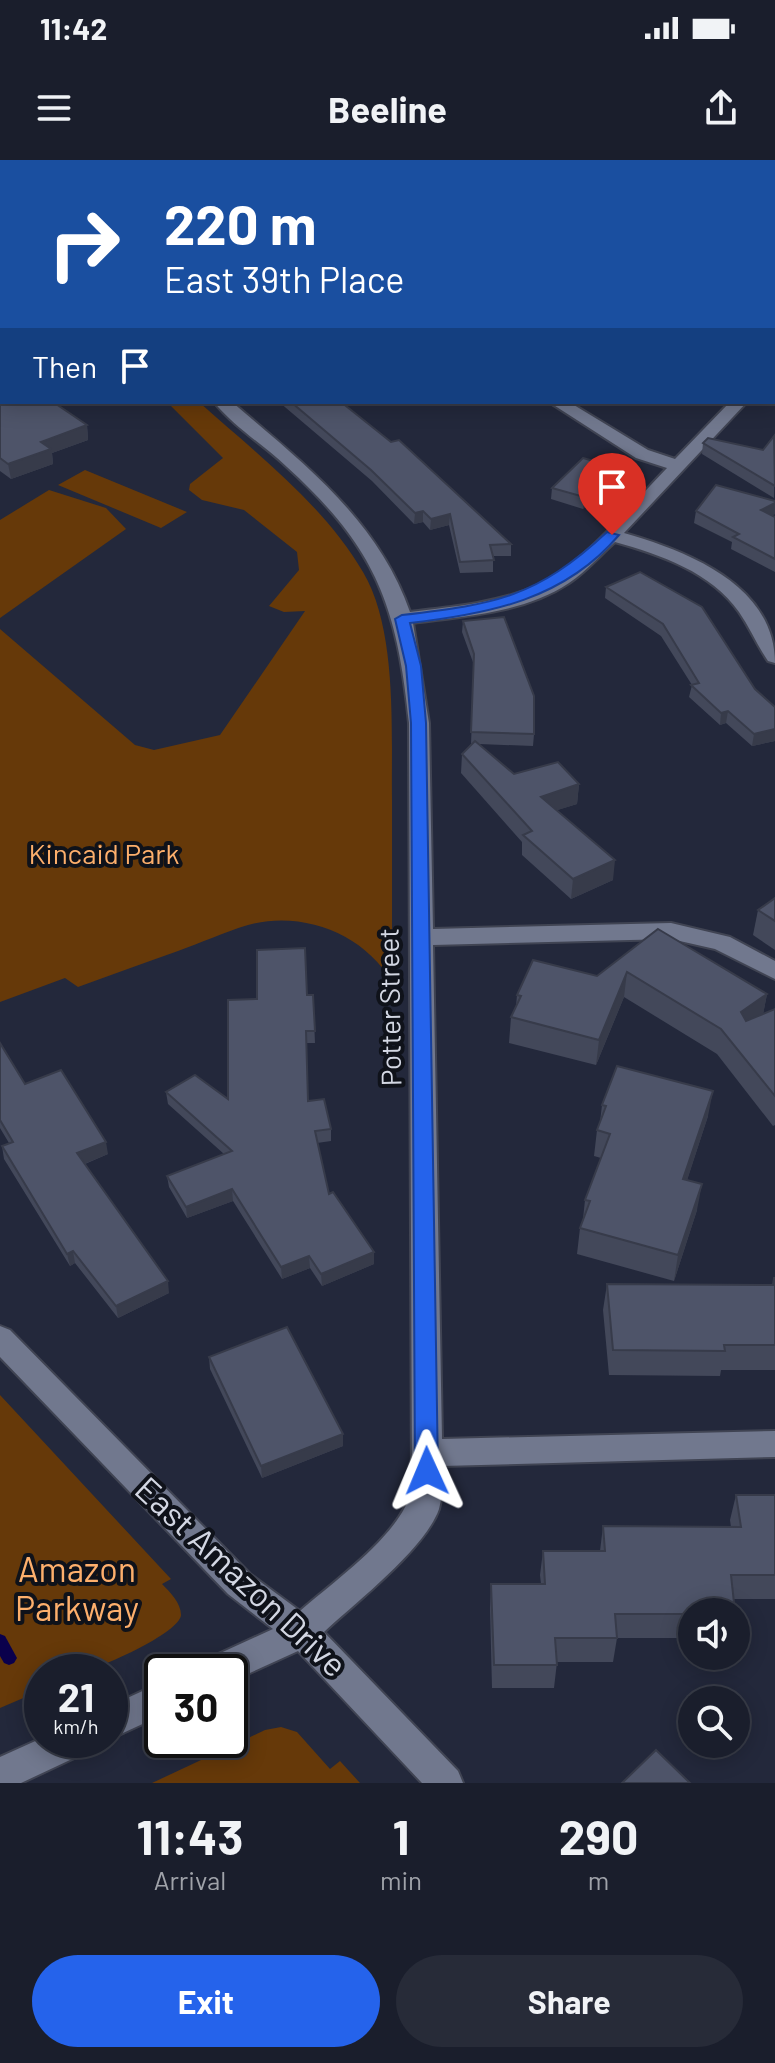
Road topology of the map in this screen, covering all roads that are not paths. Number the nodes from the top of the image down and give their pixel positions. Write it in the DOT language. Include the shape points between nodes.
graph roads {
  1 [pos="224,404"];
  2 [pos="560,404"];
  3 [pos="737,404"];
  4 [pos="676,465"];
  5 [pos="612,535"];
  6 [pos="402,619"];
  7 [pos="775,657"];
  8 [pos="419,937"];
  9 [pos="775,971"];
  10 [pos="0,1338"];
  11 [pos="775,1444"];
  12 [pos="426,1453"];
  13 [pos="301,1631"];
  14 [pos="248,1659"];
  15 [pos="36,1758"];
  16 [pos="0,1775"];
  17 [pos="446,1783"];
  1 -- 6 [label="street, Potter Street" via="362,536 388,579"];
  2 -- 4 [label="street" via="642,454"];
  3 -- 4 [label="street"];
  4 -- 5 [label="street"];
  5 -- 6 [label="street" via="574,570 533,594 469,612"];
  5 -- 7 [label="street" via="668,553 718,580 743,603"];
  6 -- 8 [label="street, Potter Street" via="419,723"];
  8 -- 9 [label="street" via="671,931 722,943"];
  8 -- 12 [label="street, Potter Street"];
  10 -- 13 [label="street, East Amazon Drive" via="239,1584"];
  11 -- 12 [label="street"];
  12 -- 13 [label="street, Potter Street" via="423,1509 412,1527"];
  13 -- 14 [label="street, Potter Street"];
  13 -- 17 [label="street, East Amazon Drive"];
  15 -- 16 [label="street"];
}
